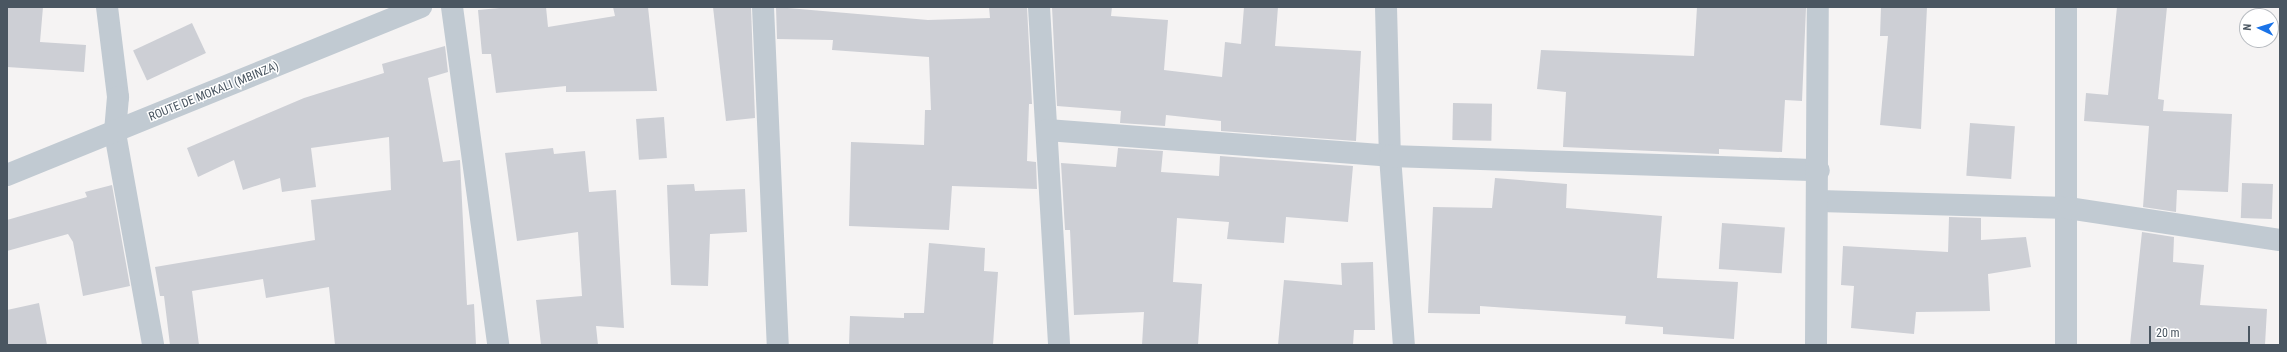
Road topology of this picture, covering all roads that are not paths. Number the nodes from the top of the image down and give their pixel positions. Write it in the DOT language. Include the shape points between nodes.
graph roads {
  1 [pos="106,7"];
  2 [pos="421,7"];
  3 [pos="452,7"];
  4 [pos="762,7"];
  5 [pos="1039,7"];
  6 [pos="1386,7"];
  7 [pos="1818,7"];
  8 [pos="2066,7"];
  9 [pos="1047,130"];
  10 [pos="115,133"];
  11 [pos="1390,156"];
  12 [pos="1819,170"];
  13 [pos="7,175"];
  14 [pos="1819,201"];
  15 [pos="2068,208"];
  16 [pos="2280,240"];
  17 [pos="153,345"];
  18 [pos="498,345"];
  19 [pos="778,345"];
  20 [pos="1059,345"];
  21 [pos="1404,345"];
  22 [pos="1816,345"];
  23 [pos="2066,345"];
  1 -- 10 [label="street" via="118,97"];
  2 -- 10 [label="street, ROUTE DE MOKALI (MBINZA)"];
  3 -- 18 [label="street"];
  4 -- 19 [label="street"];
  5 -- 9 [label="street"];
  6 -- 11 [label="street"];
  7 -- 12 [label="street"];
  8 -- 15 [label="street"];
  9 -- 11 [label="street"];
  9 -- 20 [label="street"];
  10 -- 13 [label="street, ROUTE DE MOKALI (MBINZA)"];
  10 -- 17 [label="street"];
  11 -- 12 [label="street"];
  11 -- 21 [label="street"];
  12 -- 14 [label="street"];
  14 -- 15 [label="street"];
  14 -- 22 [label="street"];
  15 -- 16 [label="street"];
  15 -- 23 [label="street"];
}
